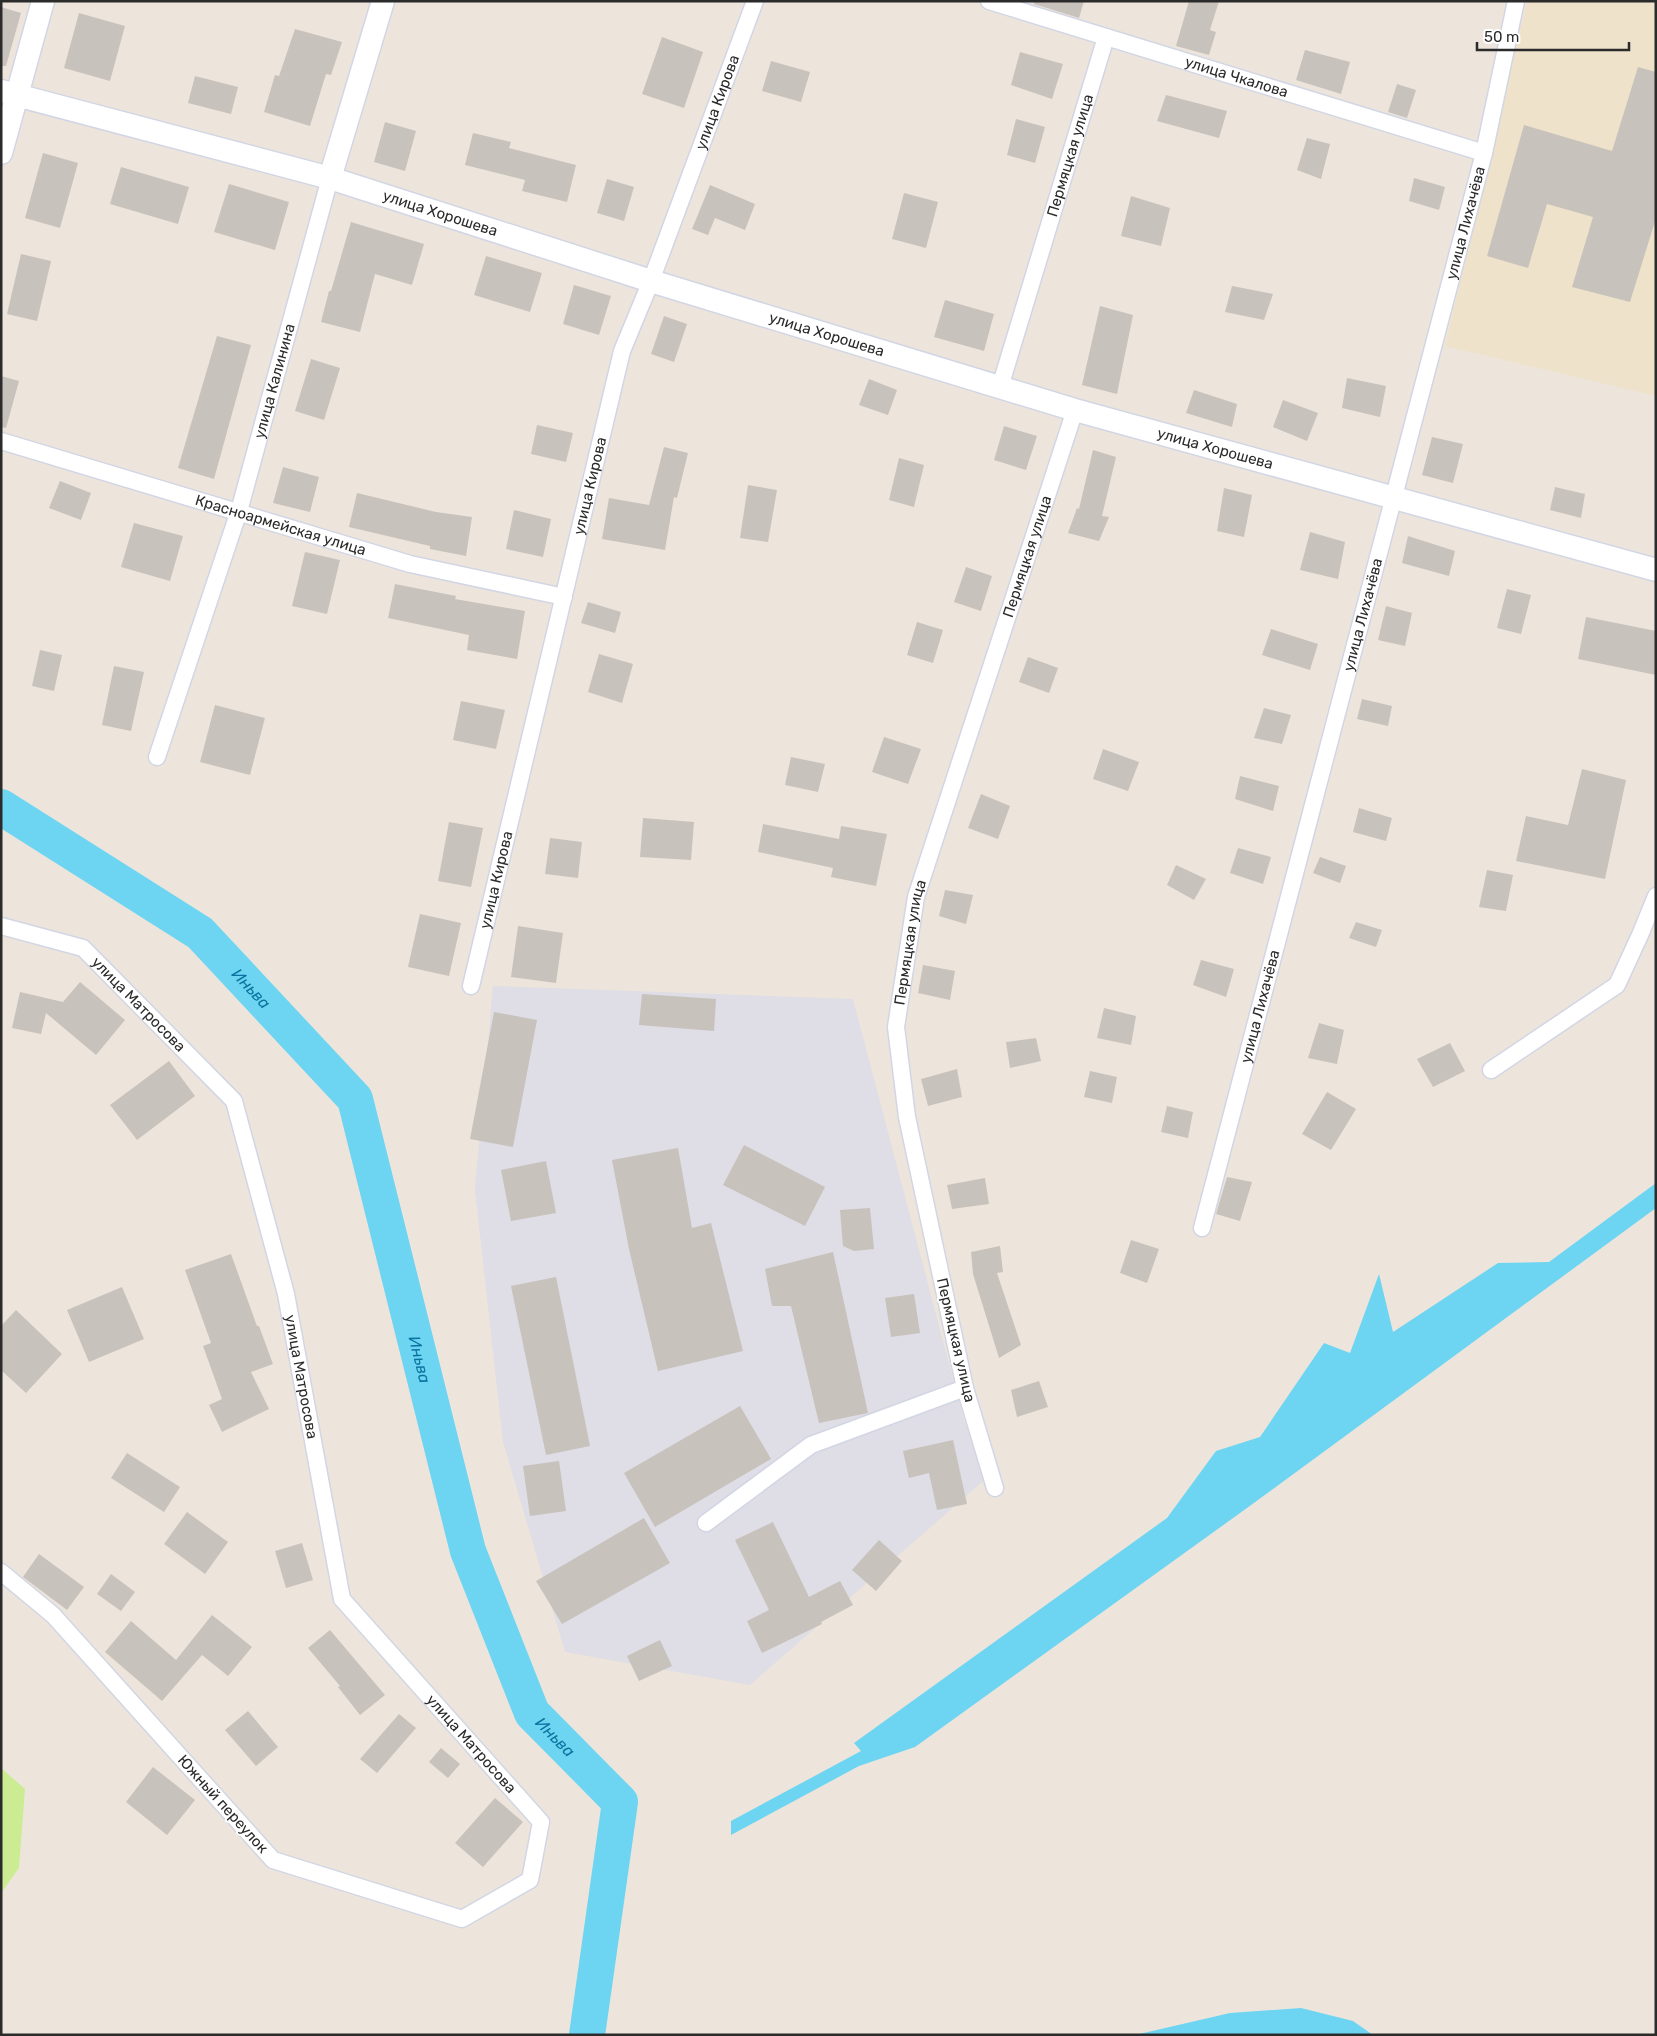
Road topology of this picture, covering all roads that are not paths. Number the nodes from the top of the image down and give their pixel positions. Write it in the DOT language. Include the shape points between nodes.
graph roads {
  1 [pos="43,1"];
  2 [pos="383,1"];
  3 [pos="755,1"];
  4 [pos="989,1"];
  5 [pos="1516,1"];
  6 [pos="1106,37"];
  7 [pos="9,93"];
  8 [pos="1,153"];
  9 [pos="1484,153"];
  10 [pos="330,178"];
  11 [pos="651,281"];
  12 [pos="1000,387"];
  13 [pos="1076,410"];
  14 [pos="1,441"];
  15 [pos="1394,496"];
  16 [pos="239,511"];
  17 [pos="1656,570"];
  18 [pos="564,597"];
  19 [pos="156,758"];
  20 [pos="1656,896"];
  21 [pos="1,926"];
  22 [pos="471,986"];
  23 [pos="1491,1070"];
  24 [pos="1202,1228"];
  25 [pos="965,1388"];
  26 [pos="995,1488"];
  27 [pos="706,1523"];
  28 [pos="1,1572"];
  29 [pos="530,1880"];
  1 -- 7 [label="street"];
  2 -- 10 [label="street, улица Калинина"];
  3 -- 11 [label="street, улица Кирова"];
  4 -- 6 [label="street, улица Чкалова"];
  5 -- 9 [label="street, улица Лихачёва"];
  6 -- 9 [label="street, улица Чкалова"];
  6 -- 12 [label="street, Пермяцкая улица"];
  7 -- 8 [label="street"];
  7 -- 10 [label="street, улица Хорошева"];
  9 -- 15 [label="street, улица Лихачёва"];
  10 -- 11 [label="street, улица Хорошева"];
  10 -- 16 [label="street, улица Калинина"];
  11 -- 12 [label="street, улица Хорошева"];
  11 -- 18 [label="street, улица Кирова" via="622,351"];
  12 -- 13 [label="street, улица Хорошева"];
  13 -- 15 [label="street, улица Хорошева"];
  13 -- 25 [label="street, Пермяцкая улица" via="916,897 896,1027 907,1117"];
  14 -- 16 [label="street, Красноармейская улица"];
  15 -- 17 [label="street, улица Хорошева"];
  15 -- 24 [label="street, улица Лихачёва"];
  16 -- 18 [label="street, Красноармейская улица" via="410,564"];
  16 -- 19 [label="street, улица Калинина"];
  18 -- 22 [label="street, улица Кирова"];
  20 -- 23 [label="street" via="1617,985"];
  21 -- 29 [label="street, улица Матросова" via="83,948 234,1101 286,1294 342,1599 541,1822"];
  25 -- 26 [label="street, Пермяцкая улица"];
  25 -- 27 [label="street" via="811,1445"];
  28 -- 29 [label="street, Южный переулок" via="53,1615 273,1860 462,1919"];
}
